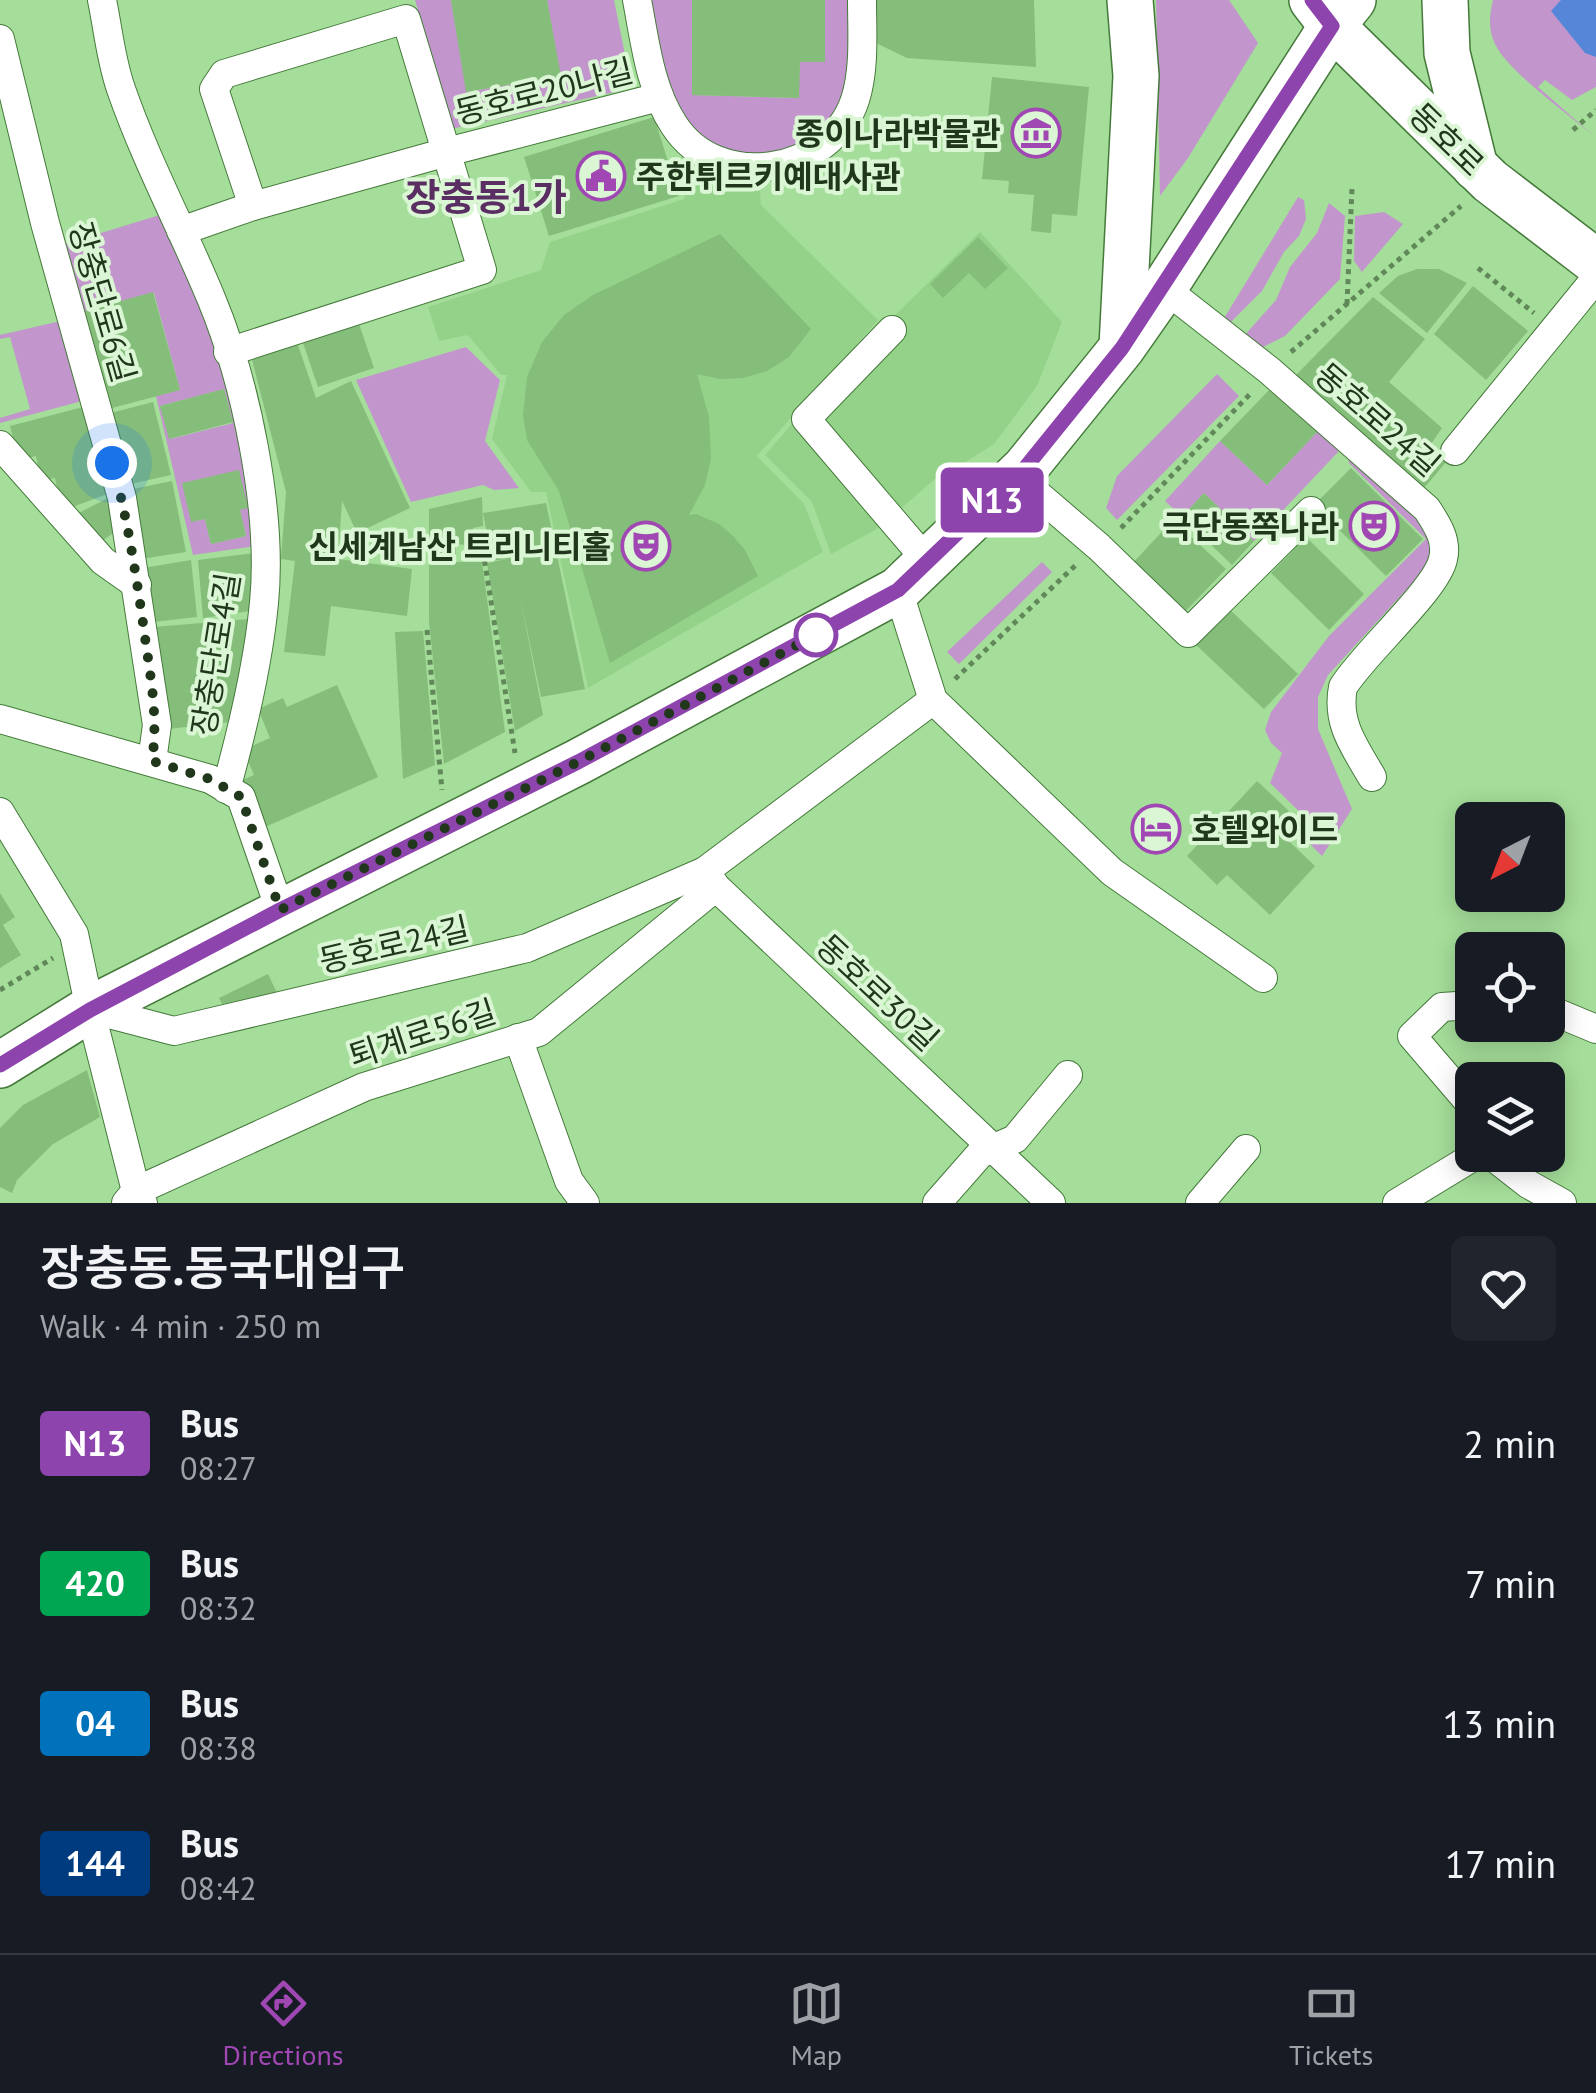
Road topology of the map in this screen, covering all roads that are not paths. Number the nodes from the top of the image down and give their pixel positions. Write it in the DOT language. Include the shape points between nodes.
graph roads {
  1 [pos="102,0"];
  2 [pos="637,0"];
  3 [pos="862,0"];
  4 [pos="1130,0"];
  5 [pos="1445,0"];
  6 [pos="1332,9"];
  7 [pos="0,40"];
  8 [pos="659,98"];
  9 [pos="447,152"];
  10 [pos="1482,174"];
  11 [pos="253,206"];
  12 [pos="181,231"];
  13 [pos="1596,262"];
  14 [pos="1596,278"];
  15 [pos="1164,288"];
  16 [pos="892,330"];
  17 [pos="1122,348"];
  18 [pos="228,352"];
  19 [pos="0,445"];
  20 [pos="1455,451"];
  21 [pos="1016,476"];
  22 [pos="1310,511"];
  23 [pos="913,576"];
  24 [pos="137,585"];
  25 [pos="933,700"];
  26 [pos="0,719"];
  27 [pos="152,761"];
  28 [pos="1372,777"];
  29 [pos="226,788"];
  30 [pos="0,812"];
  31 [pos="710,879"];
  32 [pos="280,910"];
  33 [pos="1263,978"];
  34 [pos="1455,1006"];
  35 [pos="90,1010"];
  36 [pos="1565,1016"];
  37 [pos="1596,1029"];
  38 [pos="518,1038"];
  39 [pos="0,1065"];
  40 [pos="1068,1074"];
  41 [pos="1455,1086"];
  42 [pos="992,1148"];
  43 [pos="1246,1149"];
  44 [pos="1455,1168"];
  45 [pos="1513,1172"];
  46 [pos="135,1199"];
  47 [pos="586,1203"];
  48 [pos="937,1203"];
  49 [pos="1051,1203"];
  50 [pos="1200,1203"];
  51 [pos="1397,1203"];
  52 [pos="1562,1203"];
  1 -- 12 [label="street, 장충단로4길" via="120,85"];
  2 -- 8 [label="street, 동호로20나길"];
  3 -- 8 [label="street, 동호로20나길" via="854,101 840,128 791,163 760,168 704,154 675,128"];
  4 -- 17 [label="main road" via="1136,76"];
  5 -- 10 [label="main road" via="1447,53"];
  6 -- 10 [label="main road, 동호로"];
  6 -- 15 [label="main road"];
  7 -- 24 [label="street, 장충단로6길" via="122,498"];
  8 -- 9 [label="street, 동호로20나길"];
  9 -- 11 [label="street"];
  9 -- 11 [label="street" via="406,19 224,74 214,89"];
  9 -- 18 [label="street" via="482,270"];
  10 -- 13 [label="main road, 동호로"];
  11 -- 12 [label="street"];
  12 -- 18 [label="street, 장충단로4길"];
  14 -- 20 [label="street"];
  15 -- 17 [label="main road"];
  15 -- 28 [label="street, 동호로24길" via="1427,508 1439,528 1444,547 1437,574 1343,687 1345,732"];
  16 -- 23 [label="street" via="806,419"];
  17 -- 21 [label="main road"];
  18 -- 29 [label="street, 장충단로4길" via="264,516 264,601"];
  19 -- 24 [label="street" via="103,561"];
  21 -- 22 [label="street" via="1188,633"];
  21 -- 23 [label="main road"];
  23 -- 25 [label="street"];
  23 -- 32 [label="main road" via="521,790"];
  24 -- 27 [label="street, 장충단로6길" via="157,725"];
  25 -- 31 [label="street, 동호로24길"];
  25 -- 33 [label="street" via="1112,872"];
  26 -- 27 [label="street"];
  27 -- 29 [label="street"];
  29 -- 32 [label="street" via="241,797"];
  30 -- 35 [label="street" via="74,934"];
  31 -- 35 [label="street, 동호로24길" via="528,948 174,1031"];
  31 -- 38 [label="street, 퇴계로56길" via="539,1032"];
  31 -- 42 [label="street, 동호로30길"];
  32 -- 35 [label="main road"];
  34 -- 41 [label="street" via="1442,1007 1412,1036"];
  35 -- 39 [label="main road"];
  35 -- 46 [label="street"];
  36 -- 37 [label="street"];
  38 -- 46 [label="street, 퇴계로56길" via="364,1087"];
  38 -- 47 [label="street" via="568,1181"];
  40 -- 42 [label="street" via="1015,1139"];
  42 -- 48 [label="street"];
  42 -- 49 [label="street, 동호로30길"];
  43 -- 50 [label="street"];
  44 -- 51 [label="street"];
  45 -- 52 [label="street"];
}
